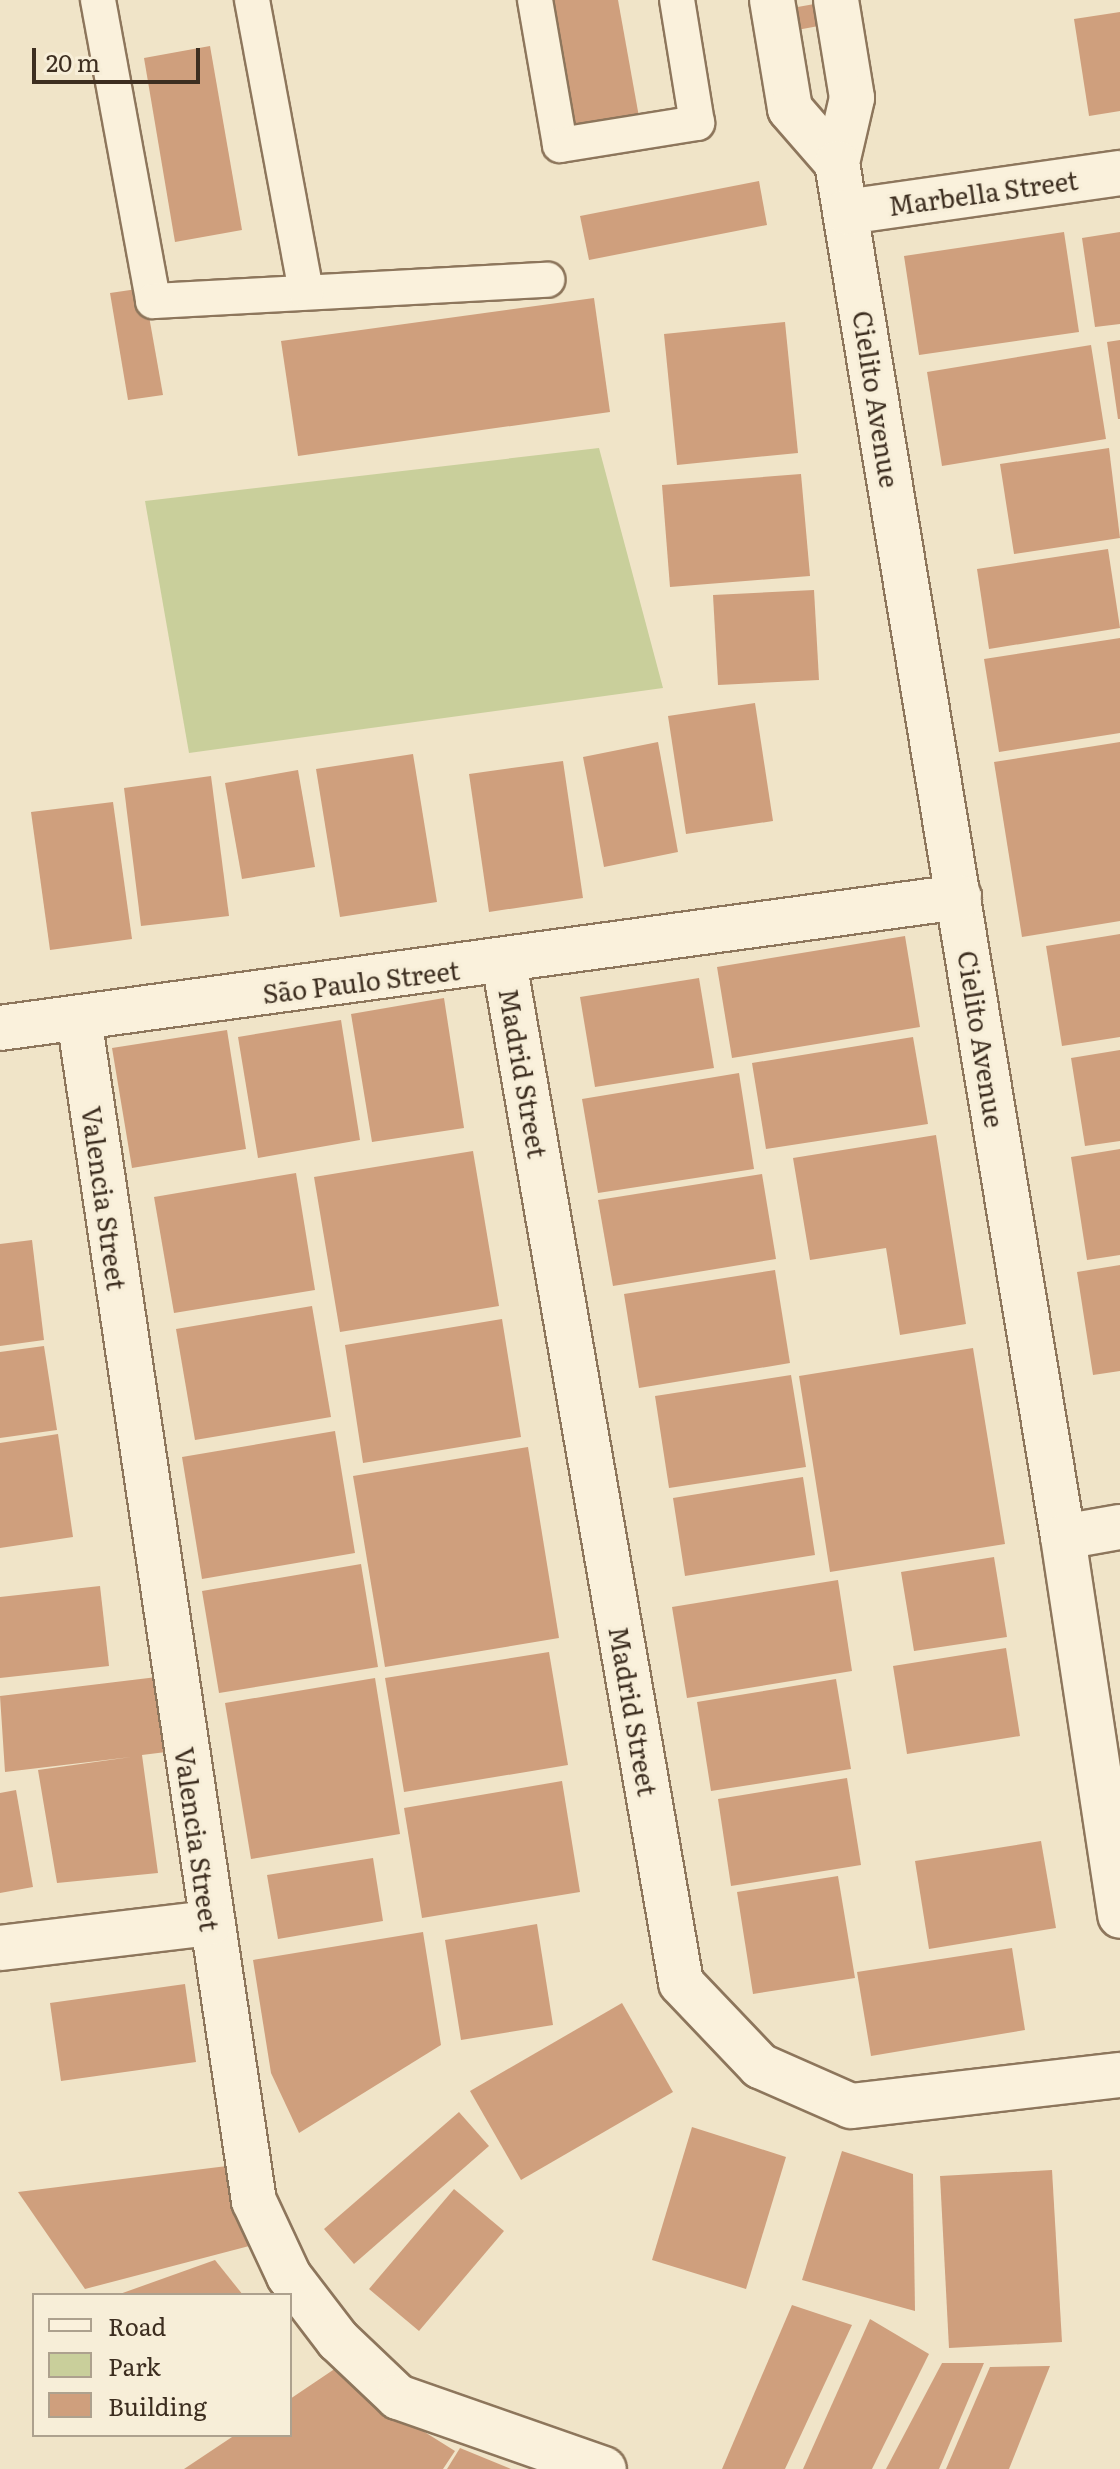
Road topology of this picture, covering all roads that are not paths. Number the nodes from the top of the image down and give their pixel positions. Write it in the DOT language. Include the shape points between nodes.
graph roads {
  1 [pos="98,0"];
  2 [pos="252,0"];
  3 [pos="535,0"];
  4 [pos="677,0"];
  5 [pos="773,0"];
  6 [pos="836,0"];
  7 [pos="837,163"];
  8 [pos="1120,173"];
  9 [pos="846,212"];
  10 [pos="547,280"];
  11 [pos="306,292"];
  12 [pos="959,897"];
  13 [pos="504,962"];
  14 [pos="79,1018"];
  15 [pos="0,1028"];
  16 [pos="1120,1527"];
  17 [pos="1063,1537"];
  18 [pos="1120,1916"];
  19 [pos="210,1923"];
  20 [pos="0,1948"];
  21 [pos="1120,2075"];
  22 [pos="604,2469"];
  1 -- 11 [label="lane" via="153,301"];
  2 -- 11 [label="lane"];
  3 -- 4 [label="lane" via="560,145 697,123"];
  5 -- 7 [label="street" via="790,109"];
  6 -- 7 [label="street, Cielito Avenue" via="852,98"];
  7 -- 9 [label="street, Cielito Avenue"];
  8 -- 9 [label="street, Marbella Street"];
  9 -- 12 [label="street, Cielito Avenue"];
  10 -- 11 [label="lane"];
  12 -- 13 [label="street, São Paulo Street"];
  12 -- 17 [label="street, Cielito Avenue"];
  13 -- 14 [label="street, São Paulo Street"];
  13 -- 21 [label="street, Madrid Street" via="681,1983 760,2066 851,2106"];
  14 -- 15 [label="street, São Paulo Street"];
  14 -- 19 [label="street, Valencia Street"];
  16 -- 17 [label="street"];
  17 -- 18 [label="street, Cielito Avenue"];
  19 -- 20 [label="street"];
  19 -- 22 [label="street, Valencia Street" via="254,2201 289,2276 338,2340 398,2397"];
}
